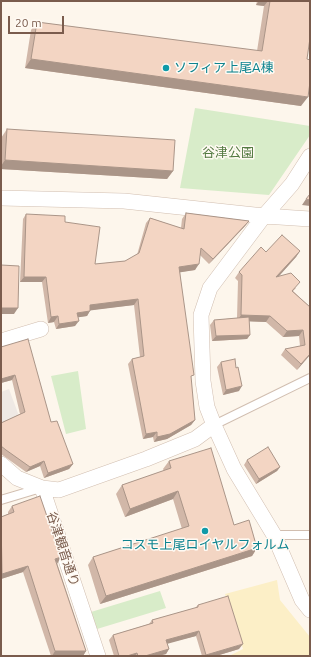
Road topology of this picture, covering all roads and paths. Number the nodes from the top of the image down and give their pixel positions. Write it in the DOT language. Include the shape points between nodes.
graph roads {
  1 [pos="310,156"];
  2 [pos="1,198"];
  3 [pos="264,216"];
  4 [pos="310,219"];
  5 [pos="41,329"];
  6 [pos="1,341"];
  7 [pos="310,378"];
  8 [pos="214,424"];
  9 [pos="1,464"];
  10 [pos="42,488"];
  11 [pos="1,500"];
  12 [pos="274,535"];
  13 [pos="310,535"];
  14 [pos="310,610"];
  15 [pos="98,656"];
  1 -- 3 [label="street" via="292,184"];
  2 -- 3 [label="street" via="124,201"];
  3 -- 4 [label="street"];
  3 -- 8 [label="street" via="210,288 201,316 203,381"];
  5 -- 6 [label="street"];
  7 -- 8 [label="lane"];
  8 -- 10 [label="street" via="195,439 146,459 59,490"];
  8 -- 12 [label="street" via="234,469"];
  9 -- 10 [label="street" via="17,478"];
  10 -- 11 [label="lane"];
  10 -- 15 [label="street, 谷津観音通り"];
  12 -- 13 [label="lane"];
  12 -- 14 [label="street" via="302,600"];
}
